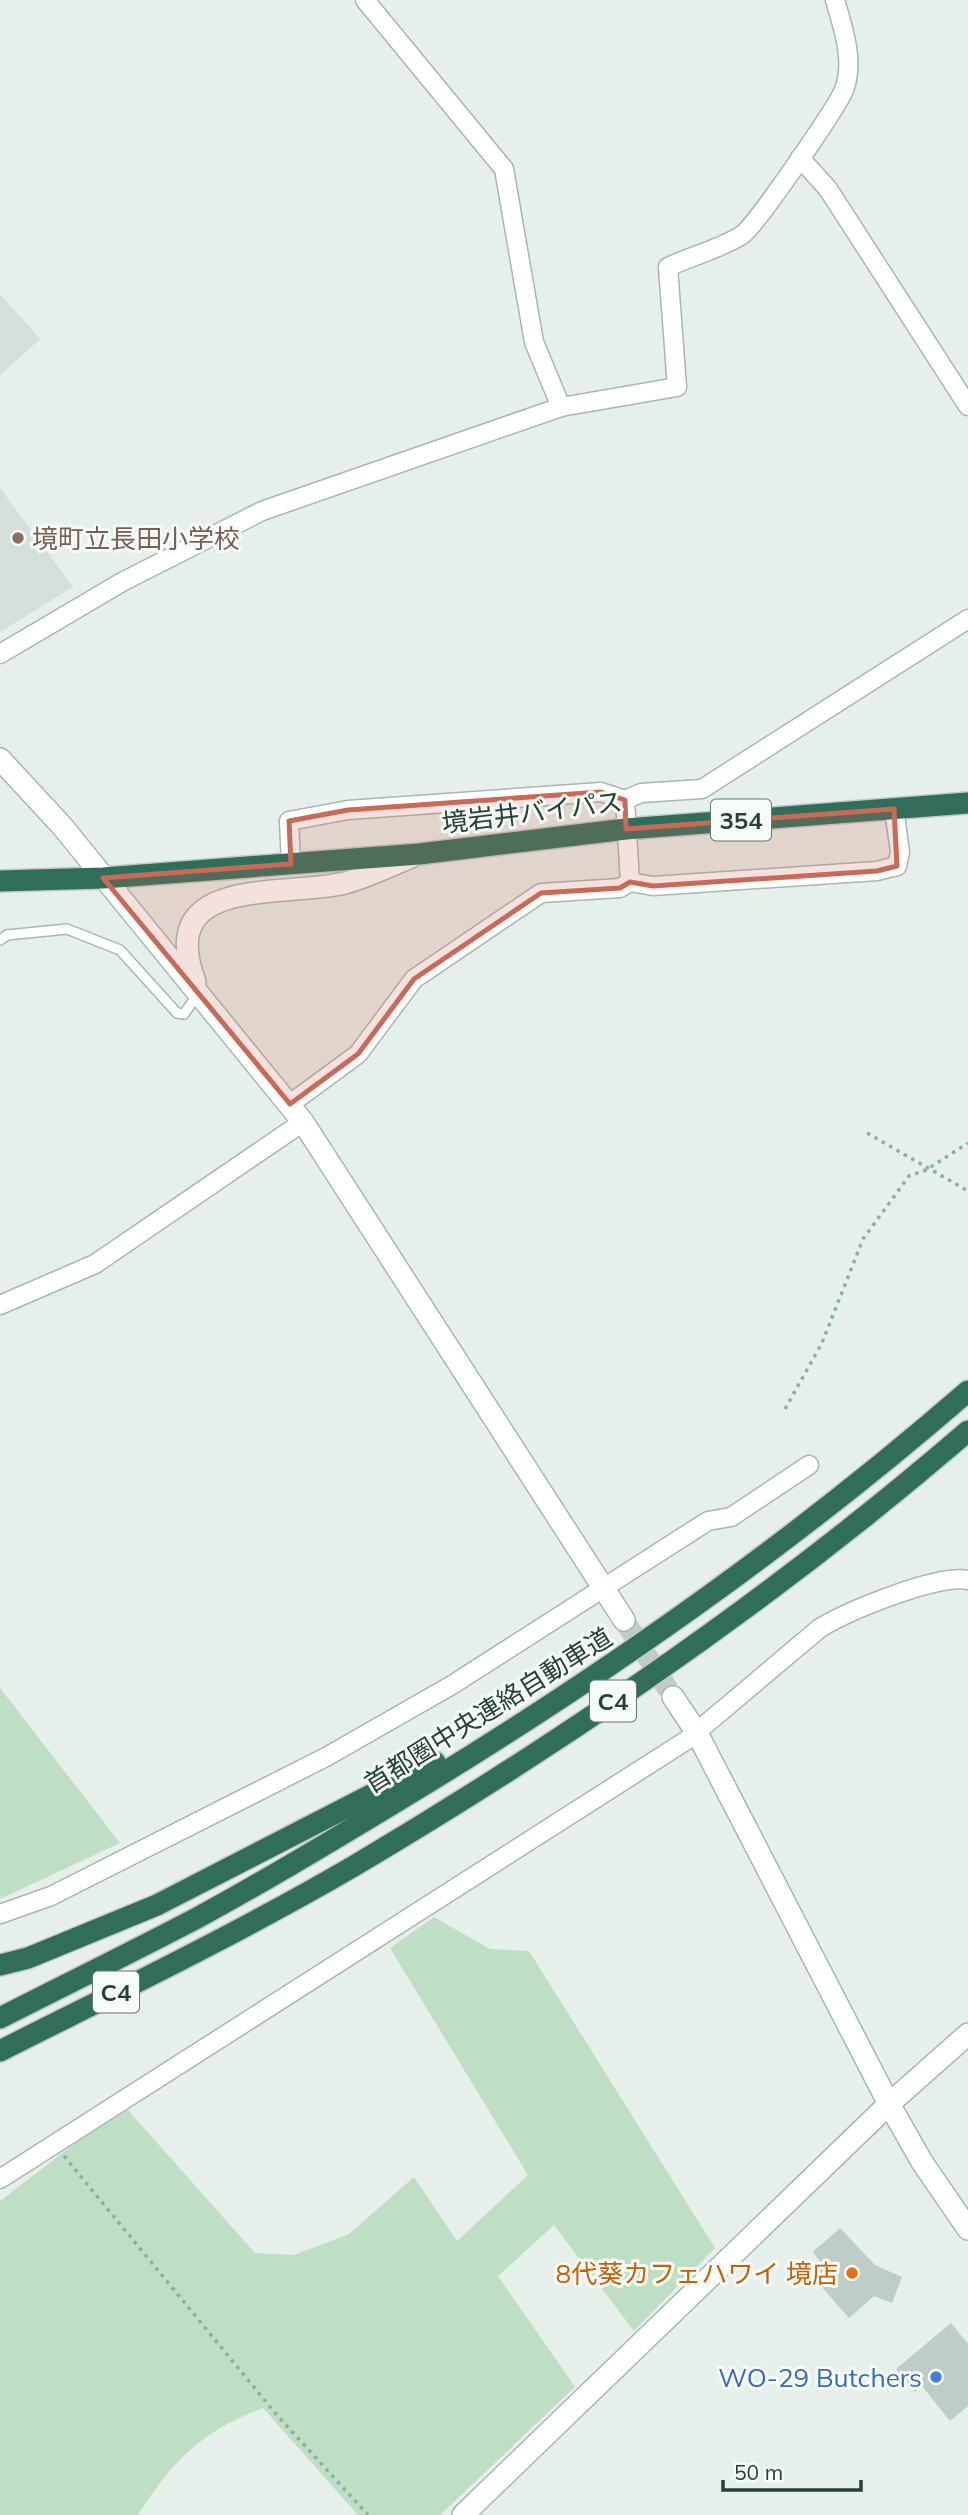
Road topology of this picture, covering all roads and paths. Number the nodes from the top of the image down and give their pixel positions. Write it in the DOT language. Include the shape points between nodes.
graph roads {
  1 [pos="365,0"];
  2 [pos="835,0"];
  3 [pos="800,158"];
  4 [pos="968,406"];
  5 [pos="561,407"];
  6 [pos="968,619"];
  7 [pos="0,654"];
  8 [pos="0,759"];
  9 [pos="625,800"];
  10 [pos="968,803"];
  11 [pos="894,808"];
  12 [pos="626,829"];
  13 [pos="419,854"];
  14 [pos="291,864"];
  15 [pos="103,878"];
  16 [pos="0,881"];
  17 [pos="630,882"];
  18 [pos="0,894"];
  19 [pos="0,940"];
  20 [pos="198,992"];
  21 [pos="290,1104"];
  22 [pos="303,1122"];
  23 [pos="867,1133"];
  24 [pos="968,1143"];
  25 [pos="926,1170"];
  26 [pos="968,1191"];
  27 [pos="0,1305"];
  28 [pos="968,1391"];
  29 [pos="785,1409"];
  30 [pos="968,1431"];
  31 [pos="809,1465"];
  32 [pos="968,1580"];
  33 [pos="604,1589"];
  34 [pos="624,1620"];
  35 [pos="616,1663"];
  36 [pos="673,1697"];
  37 [pos="697,1733"];
  38 [pos="0,1914"];
  39 [pos="232,1933"];
  40 [pos="0,1965"];
  41 [pos="0,2018"];
  42 [pos="968,2034"];
  43 [pos="0,2051"];
  44 [pos="0,2068"];
  45 [pos="889,2104"];
  46 [pos="54,2144"];
  47 [pos="0,2179"];
  48 [pos="968,2229"];
  49 [pos="368,2515"];
  50 [pos="463,2515"];
  1 -- 5 [label="street" via="505,169 534,342"];
  2 -- 3 [label="street" via="846,37 844,90"];
  3 -- 4 [label="street" via="828,189"];
  3 -- 5 [label="street" via="744,234 668,267 677,387"];
  5 -- 7 [label="street" via="262,510 122,582"];
  6 -- 9 [label="street" via="702,789 641,793"];
  8 -- 15 [label="street"];
  9 -- 12 [label="street"];
  9 -- 14 [label="street" via="601,792 348,810 289,821"];
  10 -- 11 [label="highway, 境岩井バイパス / 354"];
  11 -- 12 [label="highway, 境岩井バイパス / 354"];
  11 -- 17 [label="street" via="900,852 897,866 653,886"];
  12 -- 13 [label="highway, 境岩井バイパス / 354"];
  12 -- 17 [label="street"];
  13 -- 14 [label="highway, 境岩井バイパス / 354"];
  13 -- 20 [label="street" via="347,882 232,897 202,909 187,934 189,966"];
  14 -- 15 [label="highway, 境岩井バイパス / 354"];
  15 -- 16 [label="highway, 境岩井バイパス / 354"];
  15 -- 18 [label="highway, 境岩井バイパス / 354"];
  15 -- 20 [label="street"];
  17 -- 21 [label="street" via="620,888 541,893 414,979 358,1054"];
  19 -- 20 [label="lane" via="7,935 67,929 120,950 177,1013 189,1009"];
  20 -- 21 [label="street"];
  21 -- 22 [label="street"];
  22 -- 27 [label="street" via="95,1264"];
  22 -- 33 [label="street"];
  23 -- 25 [label="path"];
  24 -- 25 [label="path"];
  25 -- 26 [label="path"];
  25 -- 29 [label="path" via="909,1176 863,1239 822,1343"];
  28 -- 35 [label="highway, 首都圏中央連絡自動車道 / C4" via="890,1460 755,1565"];
  30 -- 39 [label="highway, C4" via="771,1590 636,1687 353,1866"];
  31 -- 33 [label="street" via="731,1517 708,1521"];
  32 -- 37 [label="street" via="931,1584 829,1622"];
  33 -- 34 [label="street"];
  33 -- 38 [label="street" via="452,1685 326,1757 51,1896"];
  35 -- 40 [label="highway" via="391,1787 157,1905"];
  35 -- 41 [label="highway, 首都圏中央連絡自動車道 / C4" via="338,1838 198,1917"];
  36 -- 37 [label="street"];
  37 -- 45 [label="street"];
  37 -- 46 [label="street"];
  39 -- 43 [label="highway, C4"];
  39 -- 44 [label="highway"];
  42 -- 45 [label="street"];
  45 -- 48 [label="street"];
  45 -- 50 [label="street"];
  46 -- 47 [label="street"];
  46 -- 49 [label="path" via="276,2414"];
}
